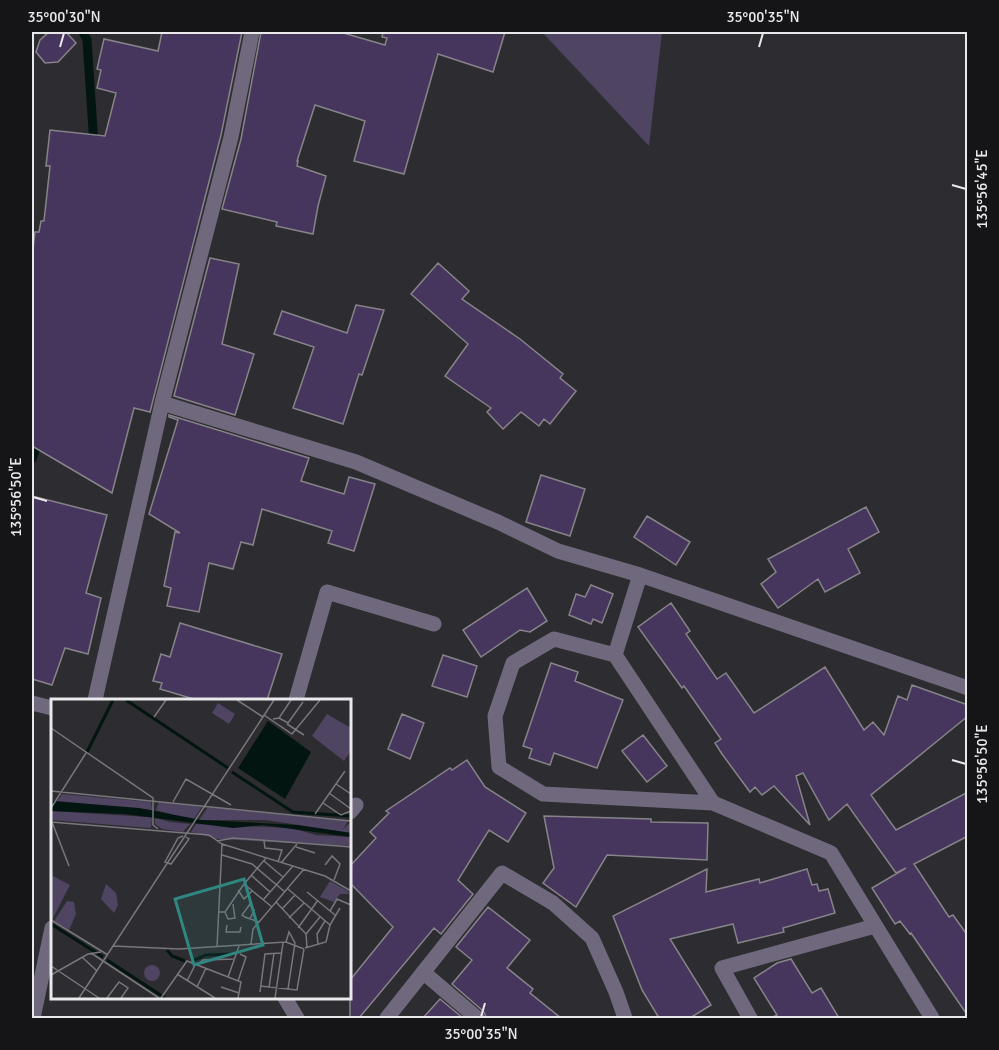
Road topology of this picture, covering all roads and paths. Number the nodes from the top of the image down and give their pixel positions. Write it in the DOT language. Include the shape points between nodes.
graph roads {
  1 [pos="252,32"];
  2 [pos="162,403"];
  3 [pos="640,575"];
  4 [pos="434,624"];
  5 [pos="615,655"];
  6 [pos="968,688"];
  7 [pos="95,699"];
  8 [pos="296,699"];
  9 [pos="32,703"];
  10 [pos="51,708"];
  11 [pos="713,803"];
  12 [pos="875,926"];
  13 [pos="51,933"];
  14 [pos="423,972"];
  15 [pos="286,999"];
  16 [pos="33,1018"];
  17 [pos="297,1018"];
  18 [pos="387,1018"];
  19 [pos="477,1018"];
  20 [pos="625,1018"];
  21 [pos="750,1018"];
  22 [pos="932,1018"];
  1 -- 2 [label="street" via="231,137"];
  2 -- 3 [label="street" via="356,462 558,550"];
  2 -- 7 [label="street"];
  3 -- 5 [label="street"];
  3 -- 6 [label="street"];
  4 -- 8 [label="street" via="327,592"];
  5 -- 11 [label="street"];
  5 -- 11 [label="street" via="554,639 513,663 495,716 499,767 543,794"];
  9 -- 10 [label="street"];
  11 -- 12 [label="street" via="831,853"];
  12 -- 21 [label="street" via="722,968"];
  12 -- 22 [label="street"];
  13 -- 16 [label="street"];
  14 -- 18 [label="street"];
  14 -- 19 [label="street"];
  14 -- 20 [label="street" via="502,873 553,903 592,938"];
  15 -- 17 [label="street"];
}
